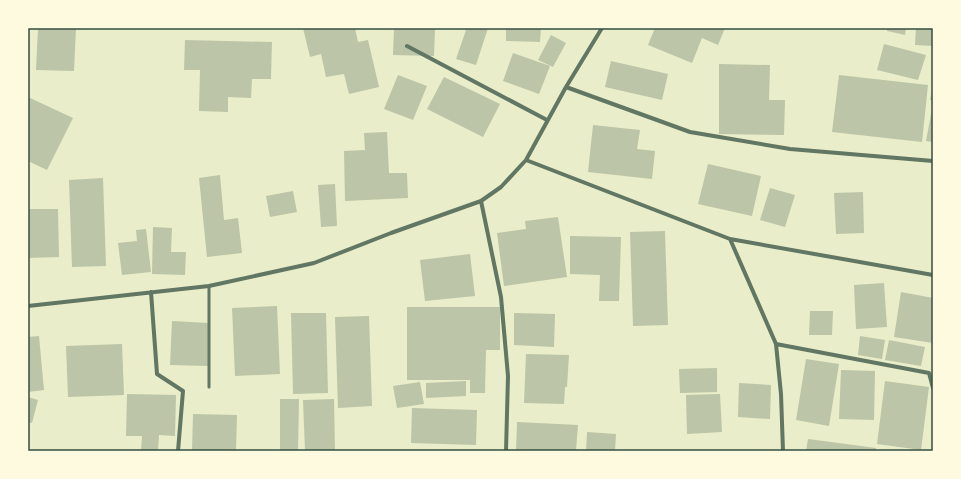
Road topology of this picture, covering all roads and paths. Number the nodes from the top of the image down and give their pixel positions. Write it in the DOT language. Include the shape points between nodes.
graph roads {
  1 [pos="602,28"];
  2 [pos="407,46"];
  3 [pos="566,87"];
  4 [pos="547,120"];
  5 [pos="526,160"];
  6 [pos="933,161"];
  7 [pos="481,201"];
  8 [pos="730,239"];
  9 [pos="933,275"];
  10 [pos="209,286"];
  11 [pos="151,292"];
  12 [pos="28,306"];
  13 [pos="776,344"];
  14 [pos="209,387"];
  15 [pos="933,388"];
  16 [pos="178,451"];
  17 [pos="506,451"];
  18 [pos="783,451"];
  1 -- 3 [label="street"];
  2 -- 4 [label="street"];
  3 -- 4 [label="street"];
  3 -- 6 [label="street" via="690,132 790,148"];
  4 -- 5 [label="street"];
  5 -- 7 [label="street" via="501,187"];
  5 -- 8 [label="street"];
  7 -- 10 [label="street" via="314,263"];
  7 -- 17 [label="street" via="501,297 508,376"];
  8 -- 9 [label="street"];
  8 -- 13 [label="street"];
  10 -- 11 [label="street"];
  10 -- 14 [label="lane"];
  11 -- 12 [label="street"];
  11 -- 16 [label="street" via="157,374 183,391"];
  13 -- 15 [label="street" via="929,373"];
  13 -- 18 [label="street"];
}
